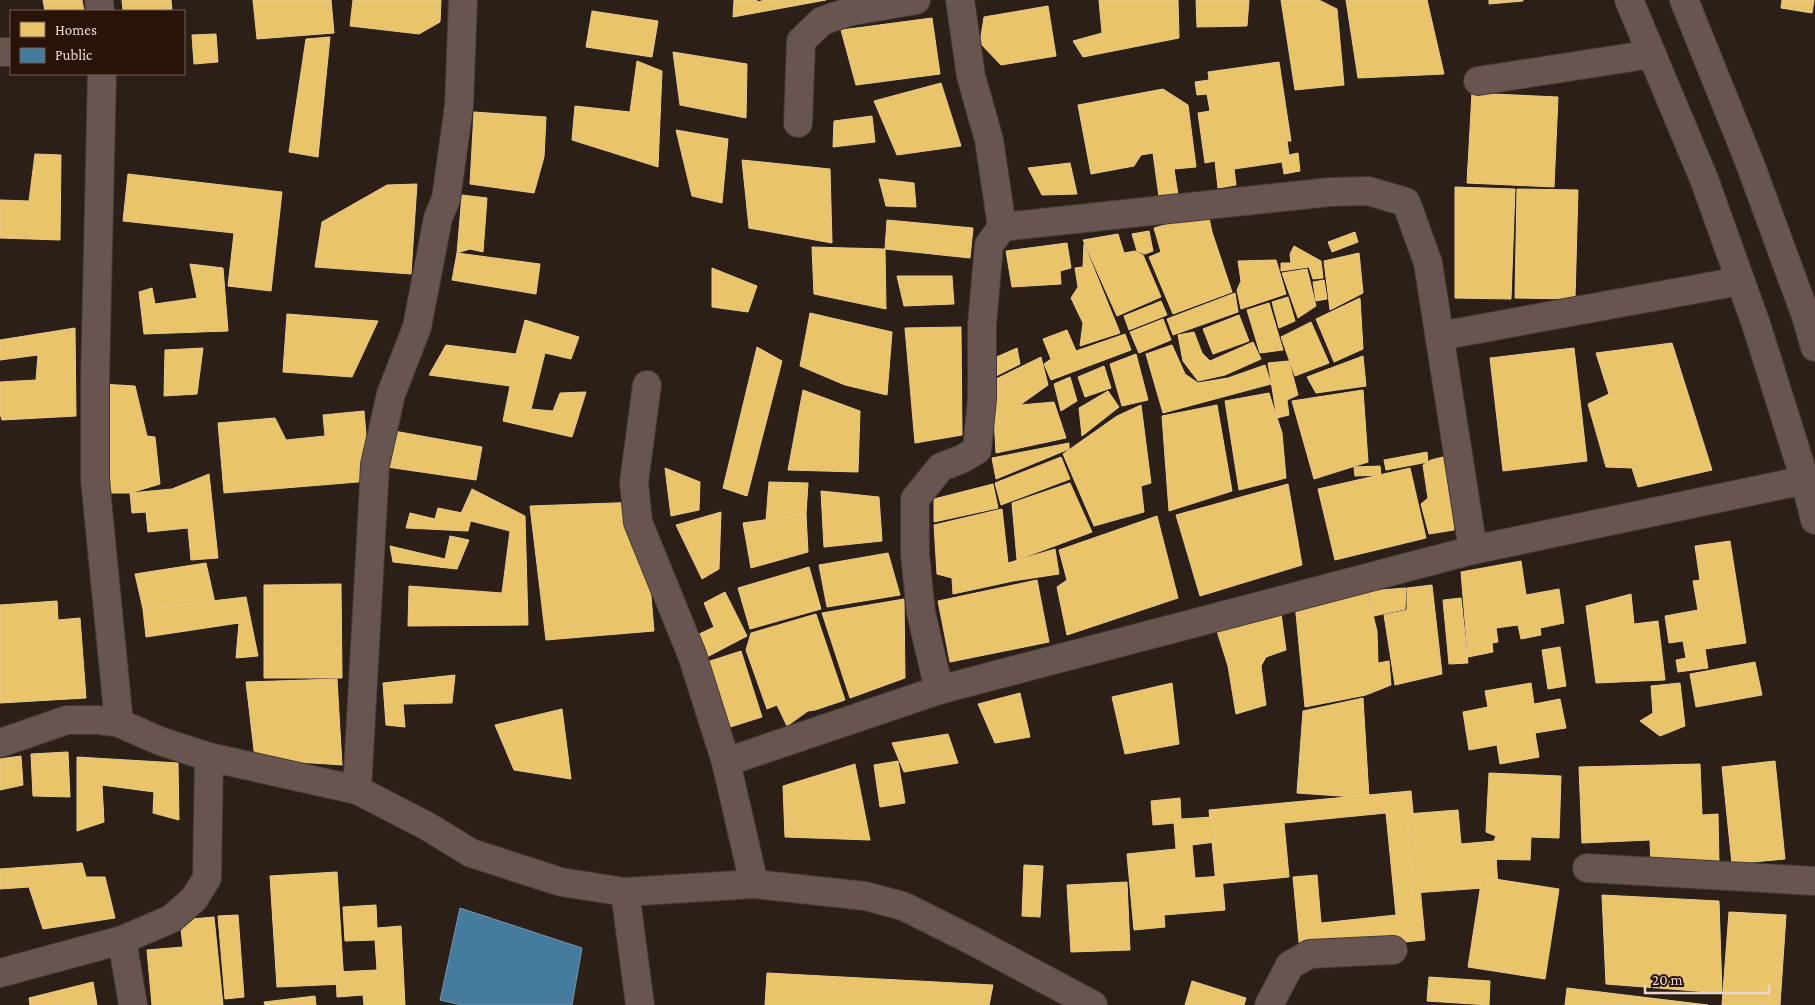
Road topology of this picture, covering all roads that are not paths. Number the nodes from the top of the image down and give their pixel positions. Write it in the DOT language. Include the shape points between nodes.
graph roads {
  1 [pos="463,0"];
  2 [pos="916,0"];
  3 [pos="960,0"];
  4 [pos="1629,0"];
  5 [pos="1684,0"];
  6 [pos="1652,54"];
  7 [pos="102,75"];
  8 [pos="1478,81"];
  9 [pos="798,123"];
  10 [pos="1002,227"];
  11 [pos="1740,281"];
  12 [pos="1440,336"];
  13 [pos="1815,347"];
  14 [pos="648,385"];
  15 [pos="1805,480"];
  16 [pos="1815,520"];
  17 [pos="1473,550"];
  18 [pos="939,690"];
  19 [pos="119,723"];
  20 [pos="0,743"];
  21 [pos="209,758"];
  22 [pos="726,762"];
  23 [pos="357,790"];
  24 [pos="1587,868"];
  25 [pos="1815,881"];
  26 [pos="754,884"];
  27 [pos="625,892"];
  28 [pos="122,940"];
  29 [pos="1393,950"];
  30 [pos="0,973"];
  31 [pos="133,1005"];
  32 [pos="640,1005"];
  33 [pos="1092,1005"];
  34 [pos="1269,1005"];
  1 -- 23 [label="street" via="459,106 446,198 438,218 417,327 391,394 376,465"];
  2 -- 9 [label="street" via="848,12 822,21 801,41"];
  3 -- 10 [label="street" via="971,76 989,140"];
  4 -- 6 [label="street"];
  5 -- 13 [label="street" via="1749,161"];
  6 -- 8 [label="street"];
  6 -- 11 [label="street" via="1704,179"];
  7 -- 19 [label="street" via="95,478"];
  10 -- 12 [label="street" via="1330,192 1368,191 1406,202 1428,263"];
  10 -- 18 [label="street" via="989,245 977,450 962,460 941,466 915,499 915,554 921,613"];
  11 -- 12 [label="street"];
  11 -- 15 [label="street"];
  12 -- 17 [label="street"];
  14 -- 22 [label="street" via="634,482 638,522 692,655"];
  15 -- 16 [label="street"];
  15 -- 17 [label="street"];
  17 -- 18 [label="street"];
  18 -- 22 [label="street"];
  19 -- 20 [label="street" via="67,720"];
  19 -- 21 [label="street"];
  21 -- 23 [label="street"];
  21 -- 28 [label="street" via="207,878 194,899 171,919"];
  22 -- 26 [label="street"];
  23 -- 27 [label="street" via="471,853 561,882"];
  24 -- 25 [label="street"];
  26 -- 27 [label="street"];
  26 -- 33 [label="street" via="865,896 903,906"];
  27 -- 32 [label="street"];
  28 -- 30 [label="street"];
  28 -- 31 [label="street"];
  29 -- 34 [label="street" via="1310,954 1290,965"];
}
